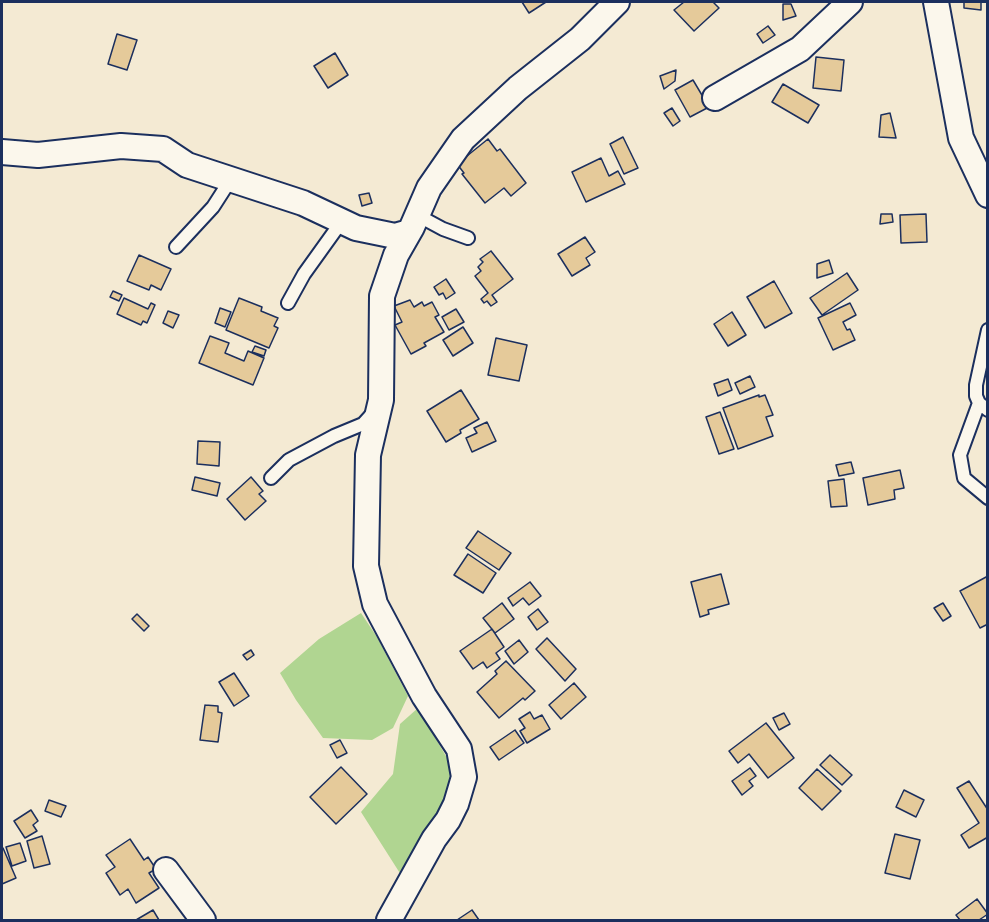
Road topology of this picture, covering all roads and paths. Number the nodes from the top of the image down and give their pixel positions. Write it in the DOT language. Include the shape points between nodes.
graph roads {
  1 [pos="617,2"];
  2 [pos="850,2"];
  3 [pos="936,2"];
  4 [pos="715,98"];
  5 [pos="2,152"];
  6 [pos="231,179"];
  7 [pos="987,195"];
  8 [pos="342,221"];
  9 [pos="413,224"];
  10 [pos="468,238"];
  11 [pos="176,247"];
  12 [pos="288,303"];
  13 [pos="987,330"];
  14 [pos="380,405"];
  15 [pos="983,406"];
  16 [pos="271,478"];
  17 [pos="987,498"];
  18 [pos="166,870"];
  19 [pos="203,921"];
  20 [pos="389,921"];
  1 -- 9 [label="street" via="580,39 518,88 463,139 429,188"];
  2 -- 4 [label="street" via="800,49"];
  3 -- 7 [label="street" via="961,138"];
  5 -- 6 [label="street" via="38,155 121,146 163,149 187,165"];
  6 -- 8 [label="street" via="303,203"];
  6 -- 11 [label="lane" via="213,207"];
  8 -- 9 [label="street" via="394,236"];
  8 -- 12 [label="lane"];
  9 -- 10 [label="lane"];
  9 -- 14 [label="street" via="396,255 382,296"];
  13 -- 15 [label="lane" via="976,385 976,396"];
  14 -- 16 [label="lane" via="363,424 290,460"];
  14 -- 20 [label="street" via="368,455 368,576 375,604 404,661 459,749 465,777 448,820"];
  15 -- 17 [label="lane" via="960,455 964,478"];
  18 -- 19 [label="street"];
}
